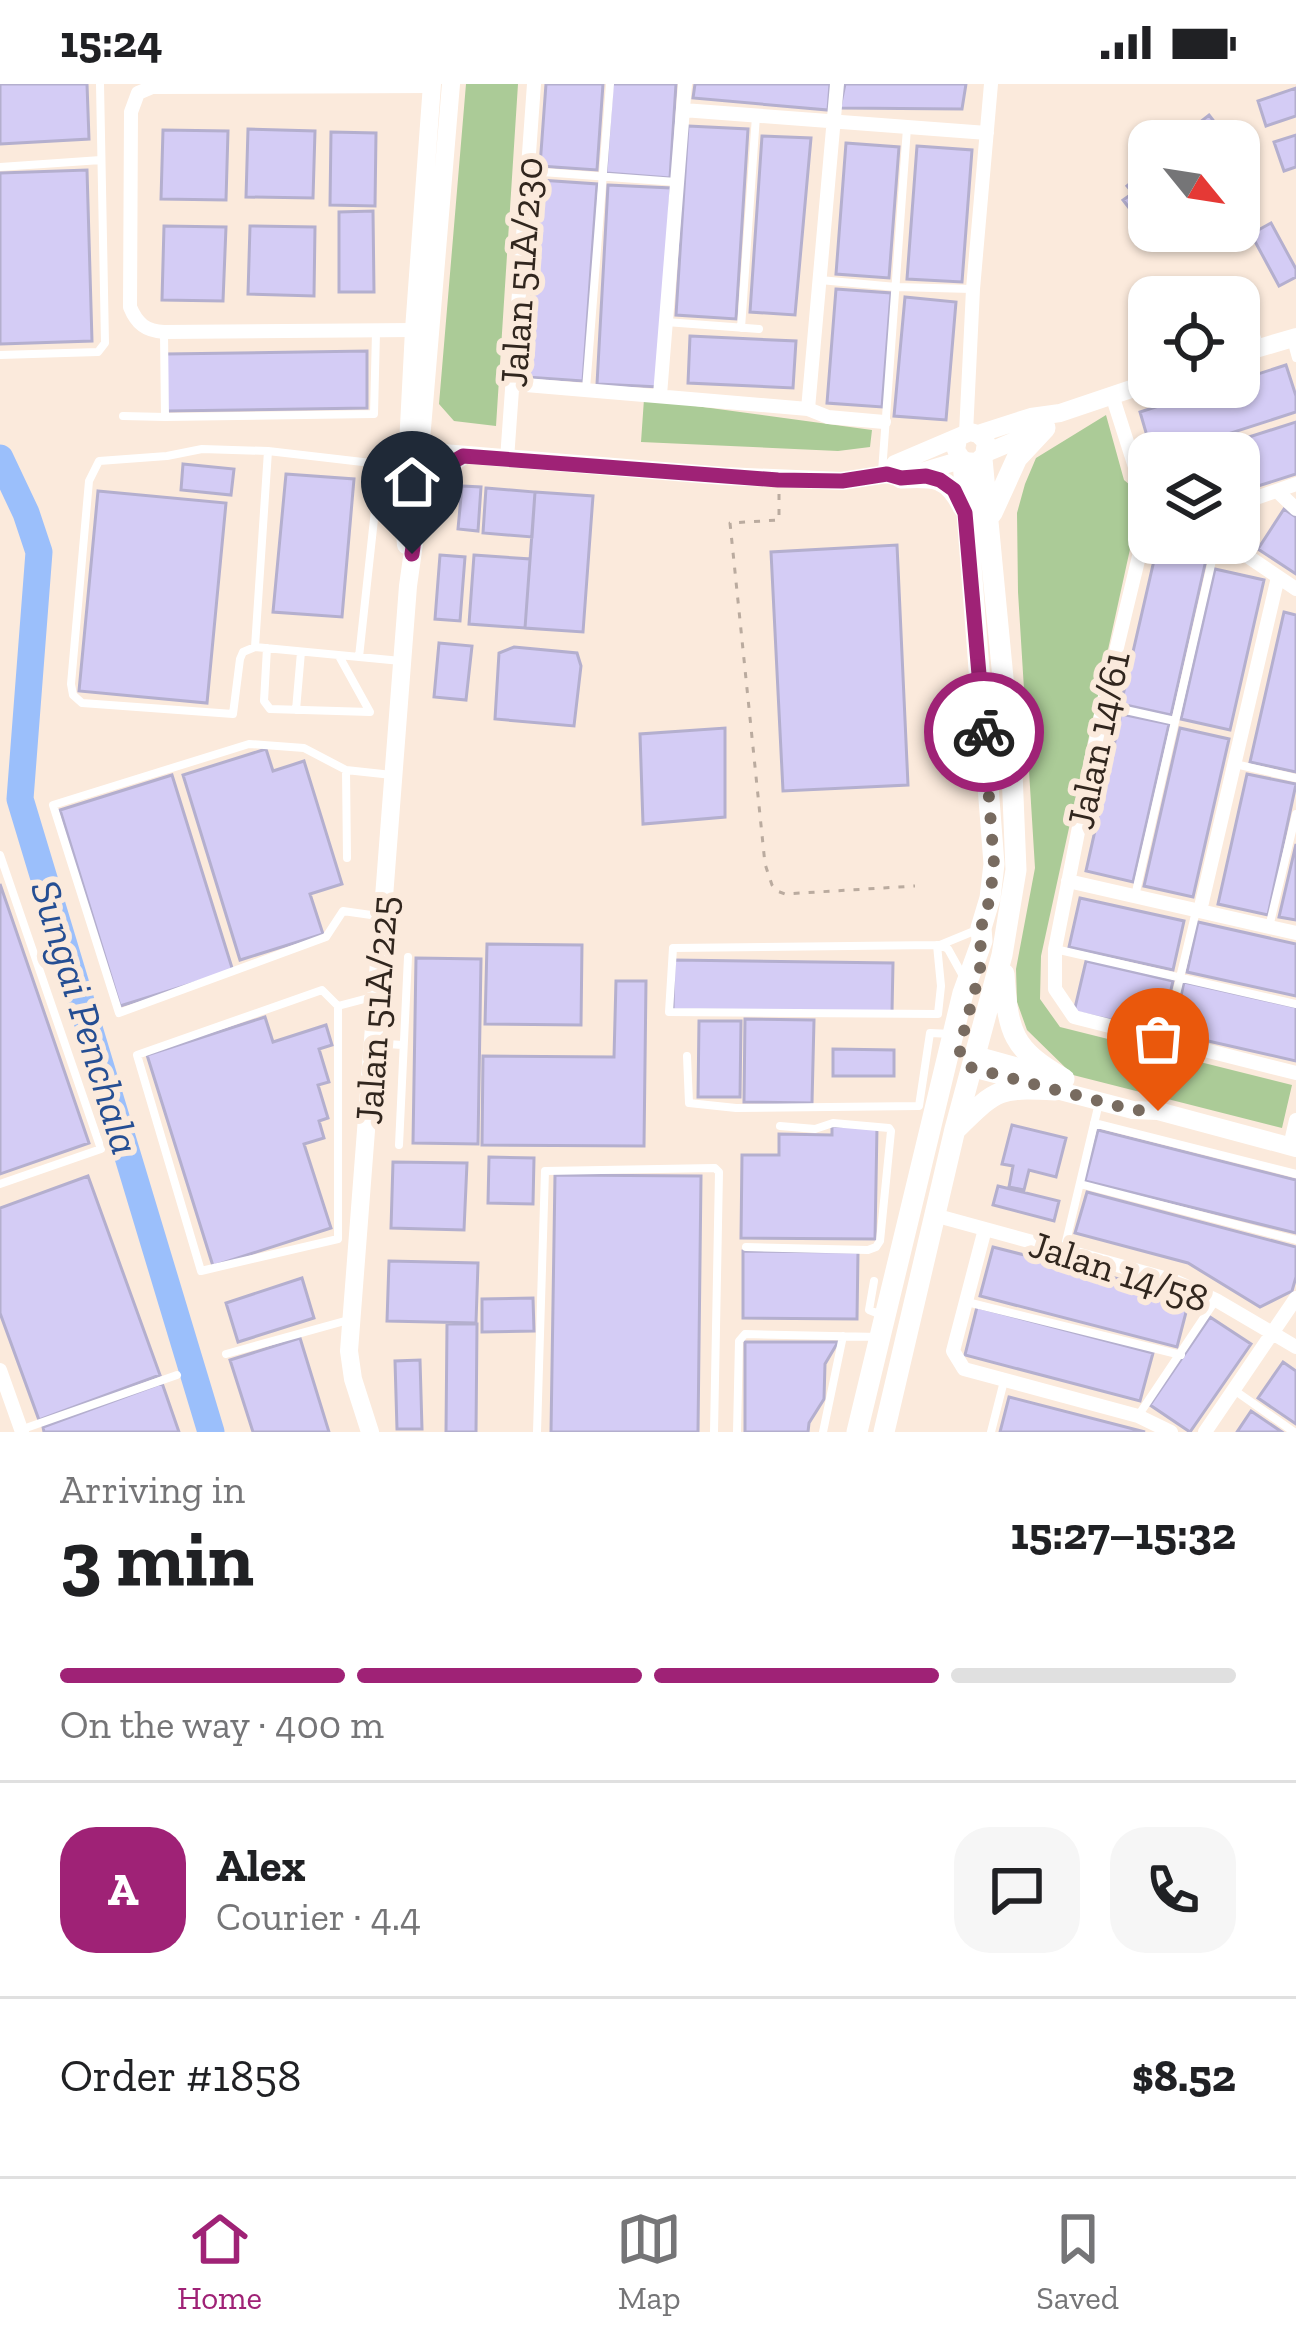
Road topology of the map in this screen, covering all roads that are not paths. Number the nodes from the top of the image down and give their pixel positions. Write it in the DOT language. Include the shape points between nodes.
graph roads {
  1 [pos="100,84"];
  2 [pos="451,84"];
  3 [pos="534,84"];
  4 [pos="610,84"];
  5 [pos="685,84"];
  6 [pos="837,84"];
  7 [pos="992,84"];
  8 [pos="432,85"];
  9 [pos="683,110"];
  10 [pos="756,114"];
  11 [pos="834,120"];
  12 [pos="908,127"];
  13 [pos="987,133"];
  14 [pos="101,160"];
  15 [pos="0,166"];
  16 [pos="528,170"];
  17 [pos="602,177"];
  18 [pos="677,182"];
  19 [pos="820,280"];
  20 [pos="896,287"];
  21 [pos="974,290"];
  22 [pos="666,322"];
  23 [pos="741,328"];
  24 [pos="759,329"];
  25 [pos="414,330"];
  26 [pos="376,331"];
  27 [pos="164,332"];
  28 [pos="1294,344"];
  29 [pos="1260,347"];
  30 [pos="0,355"];
  31 [pos="514,384"];
  32 [pos="586,389"];
  33 [pos="1128,389"];
  34 [pos="660,395"];
  35 [pos="1112,395"];
  36 [pos="808,409"];
  37 [pos="424,410"];
  38 [pos="123,416"];
  39 [pos="165,417"];
  40 [pos="1052,421"];
  41 [pos="884,422"];
  42 [pos="1128,445"];
  43 [pos="970,448"];
  44 [pos="268,451"];
  45 [pos="414,451"];
  46 [pos="463,456"];
  47 [pos="508,459"];
  48 [pos="890,476"];
  49 [pos="1296,484"];
  50 [pos="1276,491"];
  51 [pos="418,494"];
  52 [pos="1260,497"];
  53 [pos="1296,509"];
  54 [pos="965,513"];
  55 [pos="989,519"];
  56 [pos="1138,564"];
  57 [pos="1211,564"];
  58 [pos="1258,564"];
  59 [pos="1278,578"];
  60 [pos="408,586"];
  61 [pos="1296,589"];
  62 [pos="261,648"];
  63 [pos="301,652"];
  64 [pos="338,655"];
  65 [pos="358,657"];
  66 [pos="402,662"];
  67 [pos="1103,705"];
  68 [pos="296,710"];
  69 [pos="1175,722"];
  70 [pos="1234,764"];
  71 [pos="346,770"];
  72 [pos="394,775"];
  73 [pos="1296,778"];
  74 [pos="1296,814"];
  75 [pos="0,855"];
  76 [pos="347,859"];
  77 [pos="1068,881"];
  78 [pos="1135,896"];
  79 [pos="1198,910"];
  80 [pos="383,916"];
  81 [pos="1269,927"];
  82 [pos="1296,933"];
  83 [pos="981,935"];
  84 [pos="939,945"];
  85 [pos="1055,949"];
  86 [pos="1002,956"];
  87 [pos="408,957"];
  88 [pos="1180,977"];
  89 [pos="967,982"];
  90 [pos="377,995"];
  91 [pos="1296,1004"];
  92 [pos="338,1006"];
  93 [pos="954,1034"];
  94 [pos="1166,1040"];
  95 [pos="374,1043"];
  96 [pos="402,1045"];
  97 [pos="687,1056"];
  98 [pos="969,1060"];
  99 [pos="1296,1073"];
  100 [pos="1060,1085"];
  101 [pos="1099,1102"];
  102 [pos="1158,1111"];
  103 [pos="934,1116"];
  104 [pos="1296,1120"];
  105 [pos="1094,1123"];
  106 [pos="780,1126"];
  107 [pos="955,1130"];
  108 [pos="399,1145"];
  109 [pos="1293,1147"];
  110 [pos="1296,1174"];
  111 [pos="887,1178"];
  112 [pos="919,1183"];
  113 [pos="0,1184"];
  114 [pos="1079,1184"];
  115 [pos="934,1215"];
  116 [pos="985,1228"];
  117 [pos="1296,1240"];
  118 [pos="746,1247"];
  119 [pos="1064,1250"];
  120 [pos="874,1281"];
  121 [pos="1296,1298"];
  122 [pos="1216,1300"];
  123 [pos="966,1301"];
  124 [pos="352,1318"];
  125 [pos="883,1327"];
  126 [pos="1273,1332"];
  127 [pos="843,1336"];
  128 [pos="1296,1347"];
  129 [pos="226,1354"];
  130 [pos="1181,1354"];
  131 [pos="0,1370"];
  132 [pos="177,1375"];
  133 [pos="1004,1380"];
  134 [pos="1234,1390"];
  135 [pos="1138,1416"];
  136 [pos="22,1431"];
  137 [pos="370,1432"];
  138 [pos="537,1432"];
  139 [pos="714,1432"];
  140 [pos="737,1432"];
  141 [pos="823,1432"];
  142 [pos="857,1432"];
  143 [pos="884,1432"];
  144 [pos="991,1432"];
  145 [pos="1171,1432"];
  146 [pos="1205,1432"];
  147 [pos="1294,1432"];
  1 -- 14 [label="lane"];
  2 -- 37 [label="street, Jalan 51A/225"];
  3 -- 16 [label="street, Jalan 51A/230"];
  4 -- 17 [label="lane"];
  5 -- 9 [label="street"];
  6 -- 11 [label="street"];
  7 -- 13 [label="street"];
  8 -- 25 [label="street, Jalan 51A/225"];
  8 -- 27 [label="street" via="138,93 131,112 130,308 136,321"];
  9 -- 10 [label="street"];
  9 -- 18 [label="street"];
  10 -- 11 [label="street"];
  10 -- 23 [label="lane"];
  11 -- 12 [label="street"];
  11 -- 19 [label="street"];
  12 -- 13 [label="street"];
  12 -- 20 [label="lane"];
  13 -- 21 [label="street"];
  14 -- 15 [label="lane"];
  14 -- 30 [label="lane" via="102,349"];
  16 -- 17 [label="lane"];
  16 -- 31 [label="street, Jalan 51A/230"];
  17 -- 18 [label="lane"];
  17 -- 32 [label="lane"];
  18 -- 22 [label="street"];
  19 -- 20 [label="lane"];
  19 -- 36 [label="street"];
  20 -- 21 [label="lane"];
  20 -- 41 [label="lane"];
  21 -- 43 [label="street"];
  22 -- 23 [label="lane"];
  22 -- 34 [label="street"];
  23 -- 24 [label="lane"];
  25 -- 26 [label="street"];
  25 -- 45 [label="street, Jalan 51A/225"];
  26 -- 27 [label="street"];
  26 -- 39 [label="lane" via="374,414"];
  27 -- 39 [label="lane"];
  28 -- 29 [label="street"];
  31 -- 32 [label="street"];
  31 -- 47 [label="street, Jalan 51A/230"];
  32 -- 34 [label="street"];
  33 -- 35 [label="street"];
  34 -- 36 [label="street"];
  35 -- 40 [label="street"];
  35 -- 42 [label="street"];
  36 -- 41 [label="street"];
  37 -- 45 [label="street, Jalan 51A/225"];
  37 -- 46 [label="street" via="443,444"];
  38 -- 39 [label="lane"];
  40 -- 43 [label="street"];
  40 -- 55 [label="main road" via="1017,458"];
  41 -- 48 [label="lane"];
  43 -- 48 [label="street"];
  43 -- 54 [label="main road"];
  43 -- 55 [label="main road"];
  44 -- 62 [label="lane"];
  44 -- 62 [label="lane" via="99,461 89,481 70,684 82,704 233,714 240,659"];
  44 -- 65 [label="lane" via="380,464"];
  45 -- 46 [label="street"];
  45 -- 51 [label="street, Jalan 51A/225"];
  45 -- 60 [label="street, Jalan 51A/225" via="404,523"];
  46 -- 47 [label="street"];
  46 -- 51 [label="street"];
  47 -- 48 [label="street" via="778,480"];
  48 -- 54 [label="main road" via="940,480"];
  49 -- 50 [label="street"];
  50 -- 52 [label="street"];
  50 -- 53 [label="street"];
  51 -- 60 [label="street, Jalan 51A/225"];
  54 -- 83 [label="main road" via="994,864"];
  55 -- 86 [label="main road" via="1016,822"];
  56 -- 67 [label="street, Jalan 14/61"];
  57 -- 69 [label="lane"];
  58 -- 59 [label="street"];
  59 -- 61 [label="street"];
  59 -- 70 [label="street"];
  60 -- 66 [label="street, Jalan 51A/225"];
  62 -- 63 [label="lane"];
  62 -- 68 [label="lane" via="264,701 270,709"];
  63 -- 64 [label="lane"];
  63 -- 68 [label="lane"];
  64 -- 65 [label="lane"];
  64 -- 68 [label="lane" via="370,712"];
  65 -- 66 [label="lane"];
  66 -- 72 [label="street, Jalan 51A/225"];
  67 -- 69 [label="lane"];
  67 -- 77 [label="street, Jalan 14/61"];
  69 -- 78 [label="lane"];
  70 -- 73 [label="lane"];
  70 -- 79 [label="street"];
  71 -- 72 [label="lane"];
  71 -- 76 [label="lane"];
  71 -- 80 [label="lane" via="304,748 250,744 53,805 118,1013 326,937 343,910"];
  72 -- 80 [label="street, Jalan 51A/225"];
  74 -- 81 [label="lane"];
  75 -- 113 [label="lane" via="100,1149"];
  77 -- 78 [label="street"];
  77 -- 85 [label="street, Jalan 14/61"];
  78 -- 79 [label="street"];
  79 -- 81 [label="street"];
  79 -- 88 [label="lane"];
  80 -- 90 [label="street, Jalan 51A/225"];
  81 -- 82 [label="street"];
  83 -- 84 [label="lane"];
  83 -- 89 [label="main road"];
  83 -- 98 [label="main road" via="960,1046"];
  84 -- 84 [label="lane" via="938,1014 669,1012 673,948"];
  84 -- 89 [label="lane"];
  85 -- 88 [label="lane"];
  85 -- 94 [label="street" via="1055,989 1074,1017"];
  86 -- 98 [label="main road"];
  86 -- 100 [label="main road" via="1006,1010 1019,1045"];
  87 -- 96 [label="lane"];
  88 -- 91 [label="lane"];
  88 -- 94 [label="lane"];
  89 -- 93 [label="main road"];
  90 -- 92 [label="lane"];
  90 -- 95 [label="street, Jalan 51A/225"];
  92 -- 92 [label="lane" via="338,1239 201,1271 137,1055 322,990"];
  93 -- 97 [label="lane" via="930,1033 919,1106 688,1103"];
  93 -- 103 [label="main road"];
  94 -- 99 [label="street"];
  95 -- 96 [label="lane"];
  95 -- 124 [label="street, Jalan 51A/225"];
  96 -- 108 [label="lane"];
  98 -- 100 [label="street"];
  98 -- 103 [label="main road" via="951,1071"];
  98 -- 107 [label="main road"];
  100 -- 101 [label="street"];
  100 -- 102 [label="street"];
  100 -- 107 [label="main road" via="1002,1090"];
  101 -- 102 [label="street"];
  101 -- 105 [label="lane"];
  102 -- 109 [label="street"];
  103 -- 112 [label="main road"];
  104 -- 109 [label="street"];
  105 -- 110 [label="lane"];
  105 -- 114 [label="lane"];
  106 -- 111 [label="lane" via="885,1126"];
  107 -- 115 [label="main road"];
  111 -- 112 [label="lane"];
  111 -- 118 [label="lane" via="875,1247"];
  112 -- 125 [label="main road"];
  114 -- 117 [label="lane"];
  114 -- 119 [label="lane"];
  115 -- 116 [label="street, Jalan 14/58"];
  115 -- 143 [label="main road"];
  116 -- 119 [label="street, Jalan 14/58"];
  116 -- 123 [label="street"];
  119 -- 122 [label="street, Jalan 14/58"];
  120 -- 125 [label="lane" via="869,1310"];
  121 -- 126 [label="street"];
  122 -- 126 [label="street, Jalan 14/58"];
  122 -- 130 [label="lane"];
  123 -- 130 [label="lane"];
  123 -- 133 [label="street" via="953,1351 964,1369"];
  124 -- 129 [label="lane"];
  124 -- 137 [label="street, Jalan 51A/225" via="350,1365"];
  125 -- 127 [label="lane"];
  125 -- 142 [label="main road"];
  126 -- 128 [label="street, Jalan 14/58"];
  126 -- 134 [label="street"];
  127 -- 140 [label="lane" via="746,1334 739,1341"];
  127 -- 141 [label="lane"];
  130 -- 135 [label="lane"];
  131 -- 136 [label="street"];
  132 -- 136 [label="lane"];
  133 -- 135 [label="street"];
  133 -- 144 [label="lane"];
  134 -- 146 [label="street"];
  134 -- 147 [label="lane"];
  135 -- 145 [label="street"];
  138 -- 139 [label="lane" via="545,1171 715,1168"];
}
